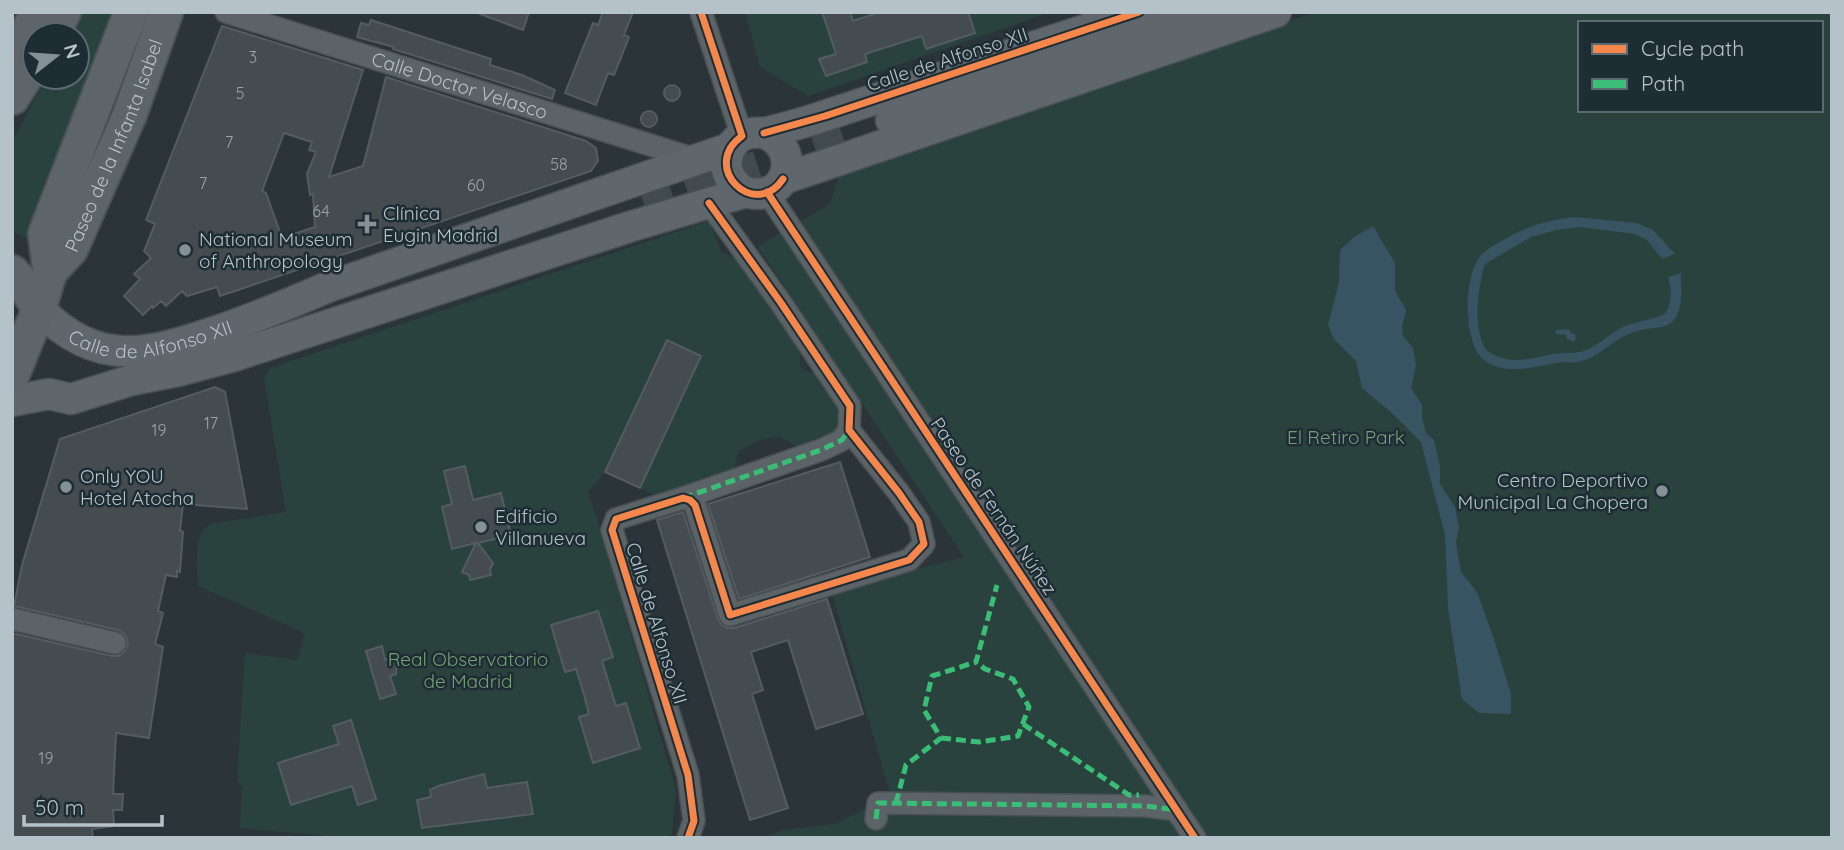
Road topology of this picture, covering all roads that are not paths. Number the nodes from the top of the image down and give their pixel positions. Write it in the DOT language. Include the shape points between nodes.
graph roads {
  1 [pos="37,12"];
  2 [pos="131,12"];
  3 [pos="166,12"];
  4 [pos="226,12"];
  5 [pos="701,12"];
  6 [pos="1139,12"];
  7 [pos="1212,12"];
  8 [pos="1276,12"];
  9 [pos="1191,17"];
  10 [pos="12,66"];
  11 [pos="845,136"];
  12 [pos="745,139"];
  13 [pos="695,159"];
  14 [pos="765,188"];
  15 [pos="709,203"];
  16 [pos="644,204"];
  17 [pos="12,272"];
  18 [pos="50,272"];
  19 [pos="39,309"];
  20 [pos="275,326"];
  21 [pos="12,376"];
  22 [pos="12,401"];
  23 [pos="849,430"];
  24 [pos="683,498"];
  25 [pos="12,619"];
  26 [pos="115,643"];
  27 [pos="1177,810"];
  28 [pos="876,819"];
  29 [pos="688,838"];
  30 [pos="1195,838"];
  1 -- 10 [label="main road"];
  2 -- 18 [label="main road, Paseo de la Infanta Isabel" via="45,234"];
  3 -- 18 [label="main road, Paseo de la Infanta Isabel" via="130,114 72,249"];
  4 -- 13 [label="street, Calle Doctor Velasco"];
  5 -- 12 [label="street"];
  6 -- 12 [label="main road, Calle de Alfonso XII"];
  7 -- 9 [label="main road, Calle de Alfonso XII"];
  8 -- 14 [label="main road, Calle de Alfonso XII"];
  9 -- 11 [label="main road, Calle de Alfonso XII"];
  12 -- 13 [label="main road, Calle de Alfonso XII"];
  12 -- 14 [label="main road" via="726,158 728,174 735,185"];
  12 -- 14 [label="main road" via="772,136 786,153 788,165"];
  13 -- 20 [label="main road, Calle de Alfonso XII" via="328,287"];
  14 -- 15 [label="main road, Calle de Alfonso XII"];
  14 -- 27 [label="street, Paseo de Fernán Núñez"];
  15 -- 20 [label="main road, Calle de Alfonso XII"];
  15 -- 23 [label="street" via="850,407"];
  16 -- 20 [label="main road, Calle de Alfonso XII"];
  17 -- 19 [label="main road"];
  18 -- 19 [label="main road, Paseo de la Infanta Isabel"];
  19 -- 20 [label="main road, Calle de Alfonso XII" via="78,339 124,352 151,351"];
  19 -- 21 [label="main road, Paseo de la Infanta Isabel"];
  20 -- 22 [label="main road, Calle de Alfonso XII" via="234,356 71,399 49,394"];
  23 -- 24 [label="street, Calle de Alfonso XII" via="842,440 821,450"];
  23 -- 24 [label="street" via="919,522 924,544 909,561 730,615 695,505"];
  24 -- 29 [label="street, Calle de Alfonso XII" via="616,519 612,530 688,775 694,821"];
  25 -- 26 [label="street"];
  27 -- 28 [label="street" via="878,803"];
  27 -- 30 [label="street, Paseo de Fernán Núñez"];
}
